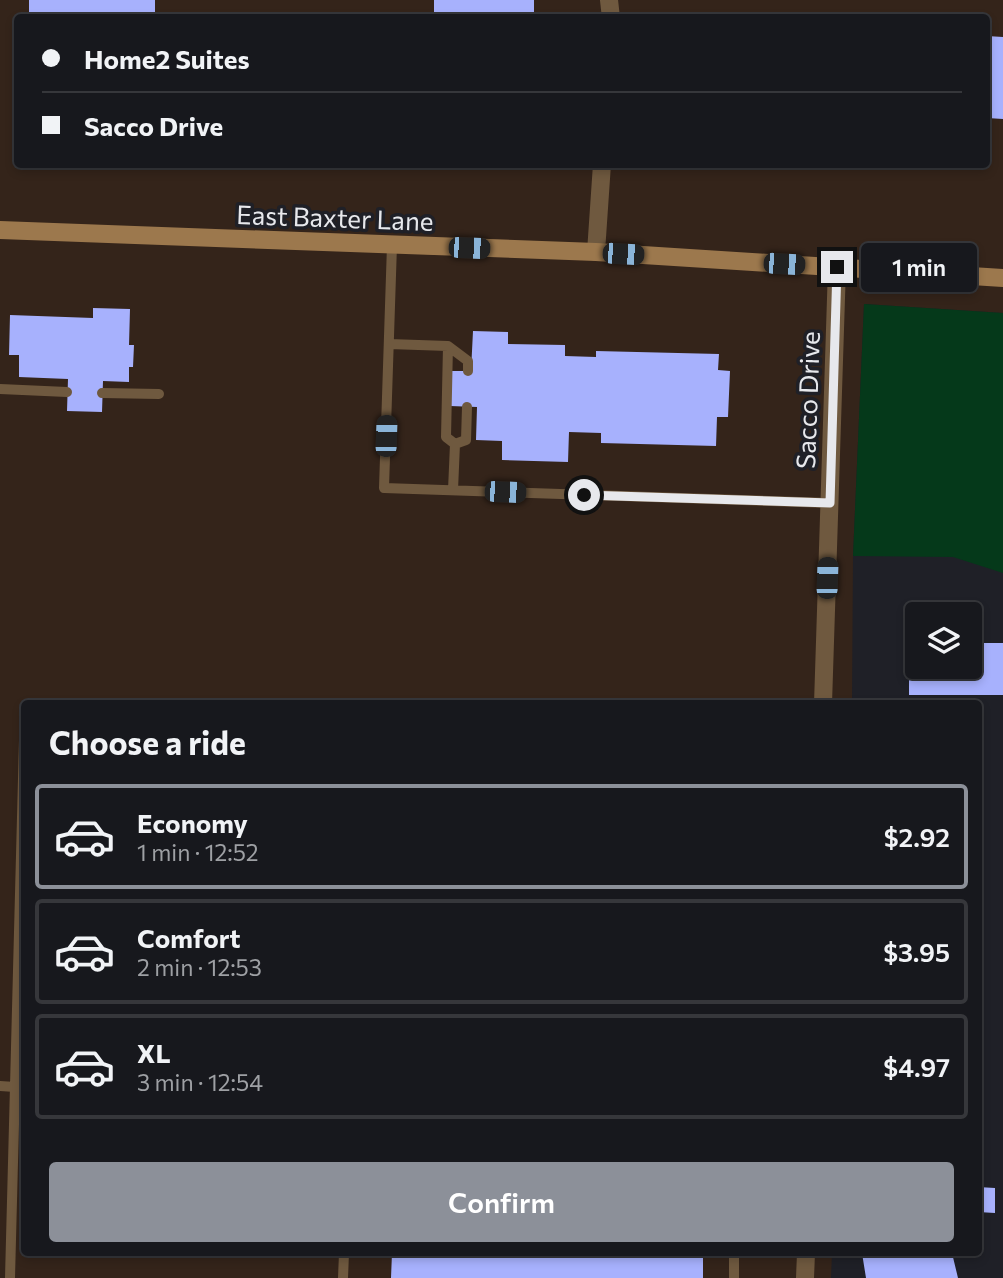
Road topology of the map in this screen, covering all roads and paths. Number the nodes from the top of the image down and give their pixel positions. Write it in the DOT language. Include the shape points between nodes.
graph roads {
  1 [pos="602,168"];
  2 [pos="0,230"];
  3 [pos="392,245"];
  4 [pos="596,253"];
  5 [pos="837,267"];
  6 [pos="1003,278"];
  7 [pos="389,344"];
  8 [pos="448,346"];
  9 [pos="468,371"];
  10 [pos="0,390"];
  11 [pos="67,392"];
  12 [pos="102,393"];
  13 [pos="159,394"];
  14 [pos="467,407"];
  15 [pos="455,444"];
  16 [pos="453,490"];
  17 [pos="830,503"];
  18 [pos="823,700"];
  19 [pos="21,856"];
  20 [pos="0,1086"];
  21 [pos="15,1087"];
  22 [pos="344,1256"];
  23 [pos="734,1256"];
  24 [pos="806,1256"];
  25 [pos="10,1278"];
  26 [pos="343,1278"];
  27 [pos="734,1278"];
  28 [pos="805,1278"];
  1 -- 4 [label="street"];
  2 -- 3 [label="main road, East Baxter Lane"];
  3 -- 4 [label="main road, East Baxter Lane"];
  3 -- 7 [label="lane"];
  4 -- 5 [label="main road, East Baxter Lane"];
  5 -- 6 [label="main road, East Baxter Lane"];
  5 -- 17 [label="street, Sacco Drive"];
  7 -- 8 [label="lane"];
  7 -- 16 [label="lane" via="384,488"];
  8 -- 9 [label="lane" via="468,361"];
  8 -- 15 [label="lane" via="446,437"];
  10 -- 11 [label="lane"];
  12 -- 13 [label="lane"];
  14 -- 15 [label="lane" via="466,440"];
  15 -- 16 [label="lane"];
  16 -- 17 [label="lane"];
  17 -- 18 [label="street, Sacco Drive"];
  19 -- 21 [label="lane"];
  20 -- 21 [label="lane"];
  21 -- 25 [label="lane"];
  22 -- 26 [label="lane"];
  23 -- 27 [label="lane"];
  24 -- 28 [label="street"];
}
